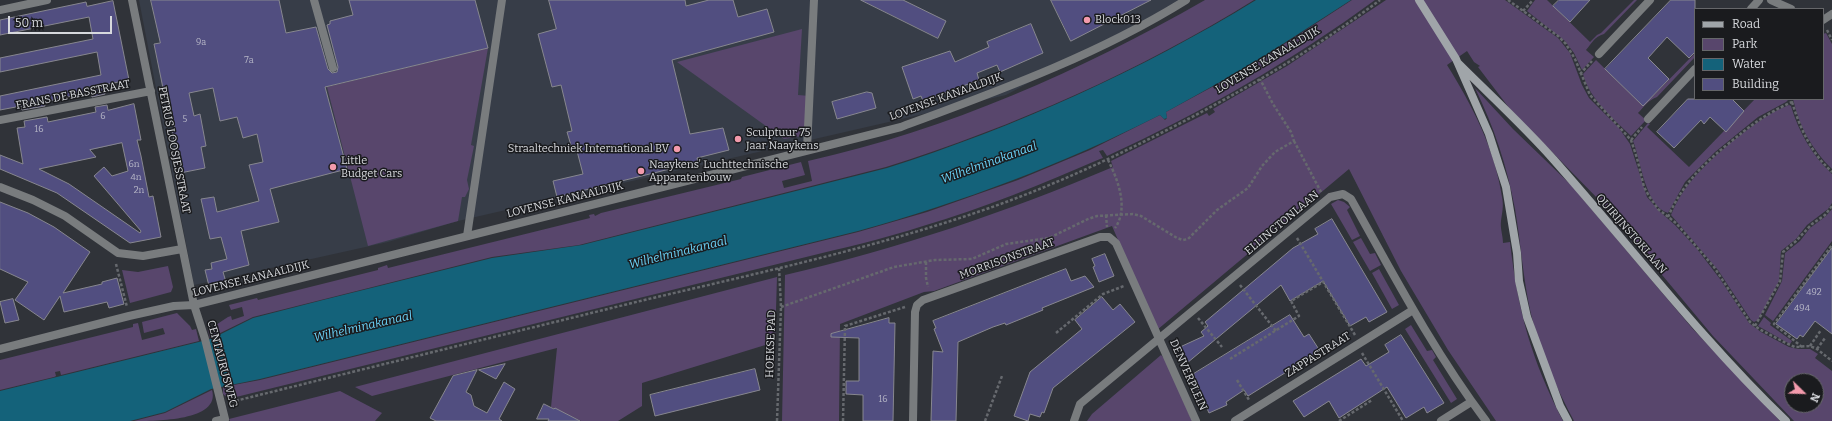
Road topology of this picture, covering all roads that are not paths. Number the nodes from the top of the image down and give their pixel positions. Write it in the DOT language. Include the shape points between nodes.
graph roads {
  1 [pos="47,0"];
  2 [pos="132,0"];
  3 [pos="314,0"];
  4 [pos="502,0"];
  5 [pos="814,0"];
  6 [pos="1186,0"];
  7 [pos="1419,0"];
  8 [pos="1650,0"];
  9 [pos="1759,0"];
  10 [pos="1771,0"];
  11 [pos="1752,8"];
  12 [pos="1789,8"];
  13 [pos="0,10"];
  14 [pos="1599,54"];
  15 [pos="1457,61"];
  16 [pos="333,68"];
  17 [pos="1694,70"];
  18 [pos="151,91"];
  19 [pos="1648,119"];
  20 [pos="0,120"];
  21 [pos="807,150"];
  22 [pos="0,186"];
  23 [pos="467,236"];
  24 [pos="182,249"];
  25 [pos="194,305"];
  26 [pos="1413,310"];
  27 [pos="1159,338"];
  28 [pos="0,349"];
  29 [pos="1471,402"];
  30 [pos="216,421"];
  31 [pos="912,421"];
  32 [pos="1074,421"];
  33 [pos="1196,421"];
  34 [pos="1235,421"];
  35 [pos="1441,421"];
  36 [pos="1486,421"];
  37 [pos="1568,421"];
  38 [pos="1786,421"];
  1 -- 13 [label="street"];
  2 -- 18 [label="street, PETRUS LOOSJESSTRAAT"];
  3 -- 16 [label="street"];
  4 -- 23 [label="street"];
  5 -- 21 [label="street"];
  6 -- 21 [label="street, LOVENSE KANAALDIJK" via="1105,44 990,94 901,127"];
  7 -- 15 [label="street, QUIRIJNSTOKLAAN"];
  8 -- 14 [label="street"];
  9 -- 11 [label="street"];
  10 -- 12 [label="street"];
  15 -- 37 [label="street, QUIRIJNSTOKLAAN" via="1489,134 1506,188 1519,281 1527,317"];
  15 -- 38 [label="street, QUIRIJNSTOKLAAN" via="1553,160 1705,335"];
  17 -- 19 [label="street"];
  18 -- 20 [label="street, FRANS DE BASSTRAAT"];
  18 -- 24 [label="street, PETRUS LOOSJESSTRAAT"];
  21 -- 23 [label="street, LOVENSE KANAALDIJK"];
  22 -- 24 [label="street" via="65,216 118,254 143,256"];
  23 -- 25 [label="street, LOVENSE KANAALDIJK"];
  24 -- 25 [label="street, PETRUS LOOSJESSTRAAT"];
  25 -- 28 [label="street, LOVENSE KANAALDIJK" via="174,306 129,316"];
  25 -- 30 [label="street, CENTAURUSWEG" via="225,418"];
  26 -- 27 [label="street, ELLINGTONLAAN" via="1351,199 1343,194 1326,200"];
  26 -- 29 [label="street, ELLINGTONLAAN"];
  26 -- 34 [label="street, ZAPPASTRAAT"];
  27 -- 31 [label="street, MORRISONSTRAAT" via="1116,243 1109,237 1100,237 923,300 917,305"];
  27 -- 32 [label="street, ELLINGTONLAAN" via="1080,404"];
  27 -- 33 [label="street, DENVERPLEIN"];
  29 -- 35 [label="street"];
  29 -- 36 [label="street, ELLINGTONLAAN"];
}
